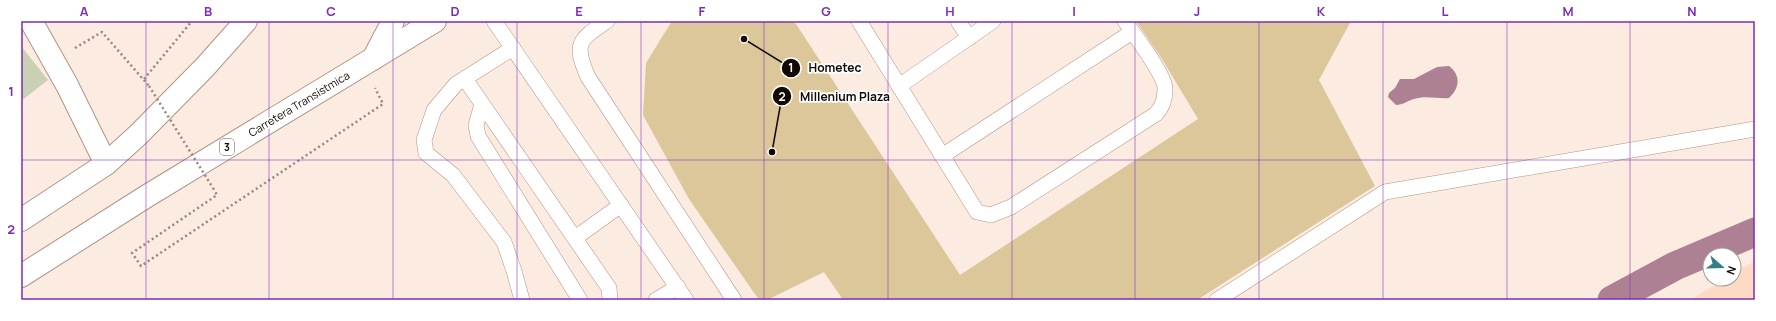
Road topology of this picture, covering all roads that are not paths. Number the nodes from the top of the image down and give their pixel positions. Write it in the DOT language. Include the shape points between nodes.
graph roads {
  1 [pos="31,21"];
  2 [pos="246,21"];
  3 [pos="393,21"];
  4 [pos="435,21"];
  5 [pos="494,21"];
  6 [pos="608,21"];
  7 [pos="859,21"];
  8 [pos="958,21"];
  9 [pos="993,21"];
  10 [pos="1128,26"];
  11 [pos="969,38"];
  12 [pos="513,48"];
  13 [pos="372,60"];
  14 [pos="465,78"];
  15 [pos="899,86"];
  16 [pos="482,104"];
  17 [pos="1755,129"];
  18 [pos="942,156"];
  19 [pos="106,164"];
  20 [pos="621,205"];
  21 [pos="21,220"];
  22 [pos="575,238"];
  23 [pos="21,276"];
  24 [pos="678,287"];
  25 [pos="522,300"];
  26 [pos="580,300"];
  27 [pos="610,300"];
  28 [pos="656,300"];
  29 [pos="686,300"];
  30 [pos="734,300"];
  31 [pos="1217,300"];
  1 -- 19 [label="main road" via="67,85"];
  2 -- 19 [label="main road" via="205,67"];
  3 -- 13 [label="main road"];
  4 -- 13 [label="main road, Carretera Transístmica / 3"];
  5 -- 12 [label="lane"];
  6 -- 30 [label="lane" via="585,36 580,47 580,58 588,77"];
  7 -- 15 [label="lane"];
  8 -- 11 [label="lane"];
  9 -- 11 [label="lane"];
  10 -- 18 [label="lane"];
  10 -- 18 [label="lane" via="1165,87 1163,106 1156,114 1011,207 991,215 977,212"];
  11 -- 15 [label="lane"];
  12 -- 14 [label="lane"];
  12 -- 20 [label="lane"];
  13 -- 23 [label="main road, Carretera Transístmica / 3" via="146,196"];
  14 -- 16 [label="lane"];
  14 -- 25 [label="lane" via="456,84 434,110 424,140 426,153 453,176 504,242"];
  15 -- 18 [label="lane"];
  16 -- 22 [label="lane"];
  16 -- 26 [label="lane" via="476,126 478,136"];
  17 -- 31 [label="lane" via="1385,192"];
  19 -- 21 [label="main road"];
  20 -- 22 [label="lane"];
  20 -- 24 [label="lane"];
  22 -- 27 [label="lane" via="609,288"];
  24 -- 28 [label="lane"];
  24 -- 29 [label="lane"];
}
